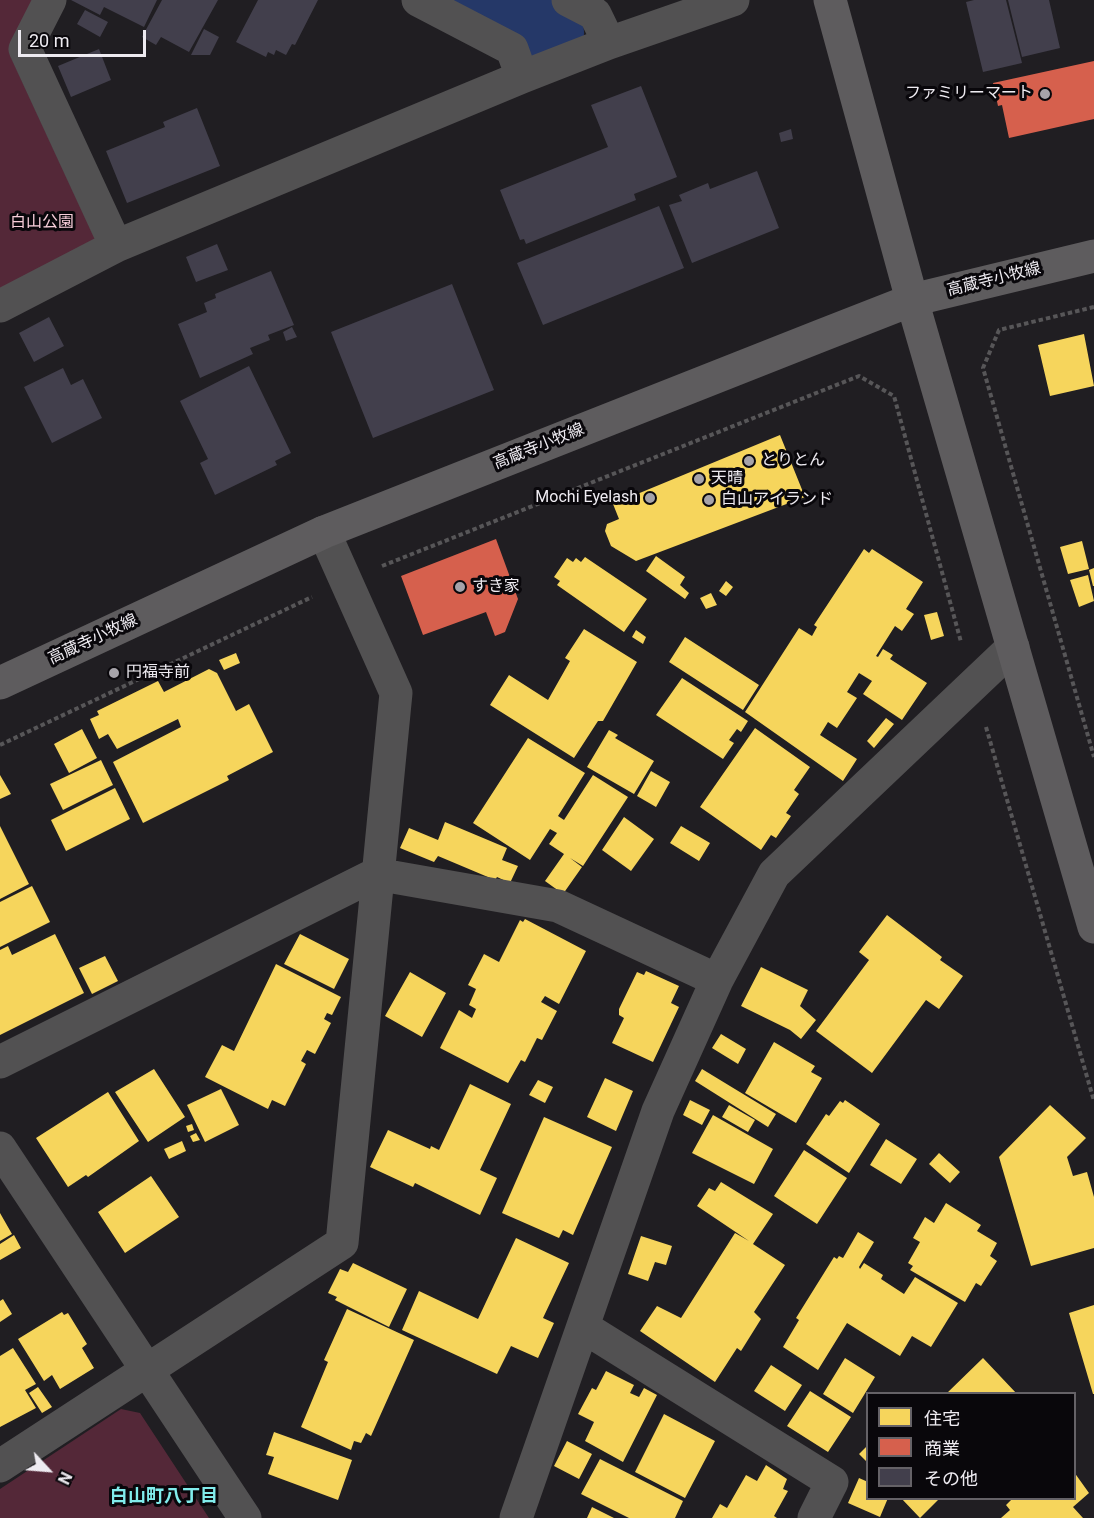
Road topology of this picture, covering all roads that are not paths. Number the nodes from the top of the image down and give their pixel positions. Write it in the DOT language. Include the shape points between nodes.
graph roads {
  1 [pos="50,0"];
  2 [pos="418,0"];
  3 [pos="568,0"];
  4 [pos="733,0"];
  5 [pos="830,0"];
  6 [pos="609,43"];
  7 [pos="522,77"];
  8 [pos="116,246"];
  9 [pos="1094,256"];
  10 [pos="912,300"];
  11 [pos="0,306"];
  12 [pos="324,532"];
  13 [pos="1013,647"];
  14 [pos="0,683"];
  15 [pos="376,874"];
  16 [pos="1094,927"];
  17 [pos="717,980"];
  18 [pos="0,1062"];
  19 [pos="0,1148"];
  20 [pos="585,1328"];
  21 [pos="146,1368"];
  22 [pos="0,1466"];
  23 [pos="244,1518"];
  24 [pos="516,1518"];
  25 [pos="814,1518"];
  1 -- 8 [label="street" via="25,49"];
  2 -- 7 [label="street" via="512,49"];
  3 -- 6 [label="street" via="595,14"];
  4 -- 6 [label="street"];
  5 -- 10 [label="main road"];
  6 -- 7 [label="street"];
  7 -- 8 [label="street"];
  8 -- 11 [label="street"];
  9 -- 10 [label="main road, 高蔵寺小牧線"];
  10 -- 12 [label="main road, 高蔵寺小牧線"];
  10 -- 13 [label="main road"];
  12 -- 14 [label="main road, 高蔵寺小牧線"];
  12 -- 15 [label="street" via="396,693"];
  13 -- 16 [label="main road"];
  13 -- 17 [label="street" via="774,874"];
  15 -- 17 [label="street" via="558,906"];
  15 -- 18 [label="street"];
  15 -- 21 [label="street" via="342,1242"];
  17 -- 20 [label="street" via="658,1111"];
  19 -- 21 [label="street"];
  20 -- 24 [label="street"];
  20 -- 25 [label="street" via="832,1482"];
  21 -- 22 [label="street"];
  21 -- 23 [label="street"];
}
